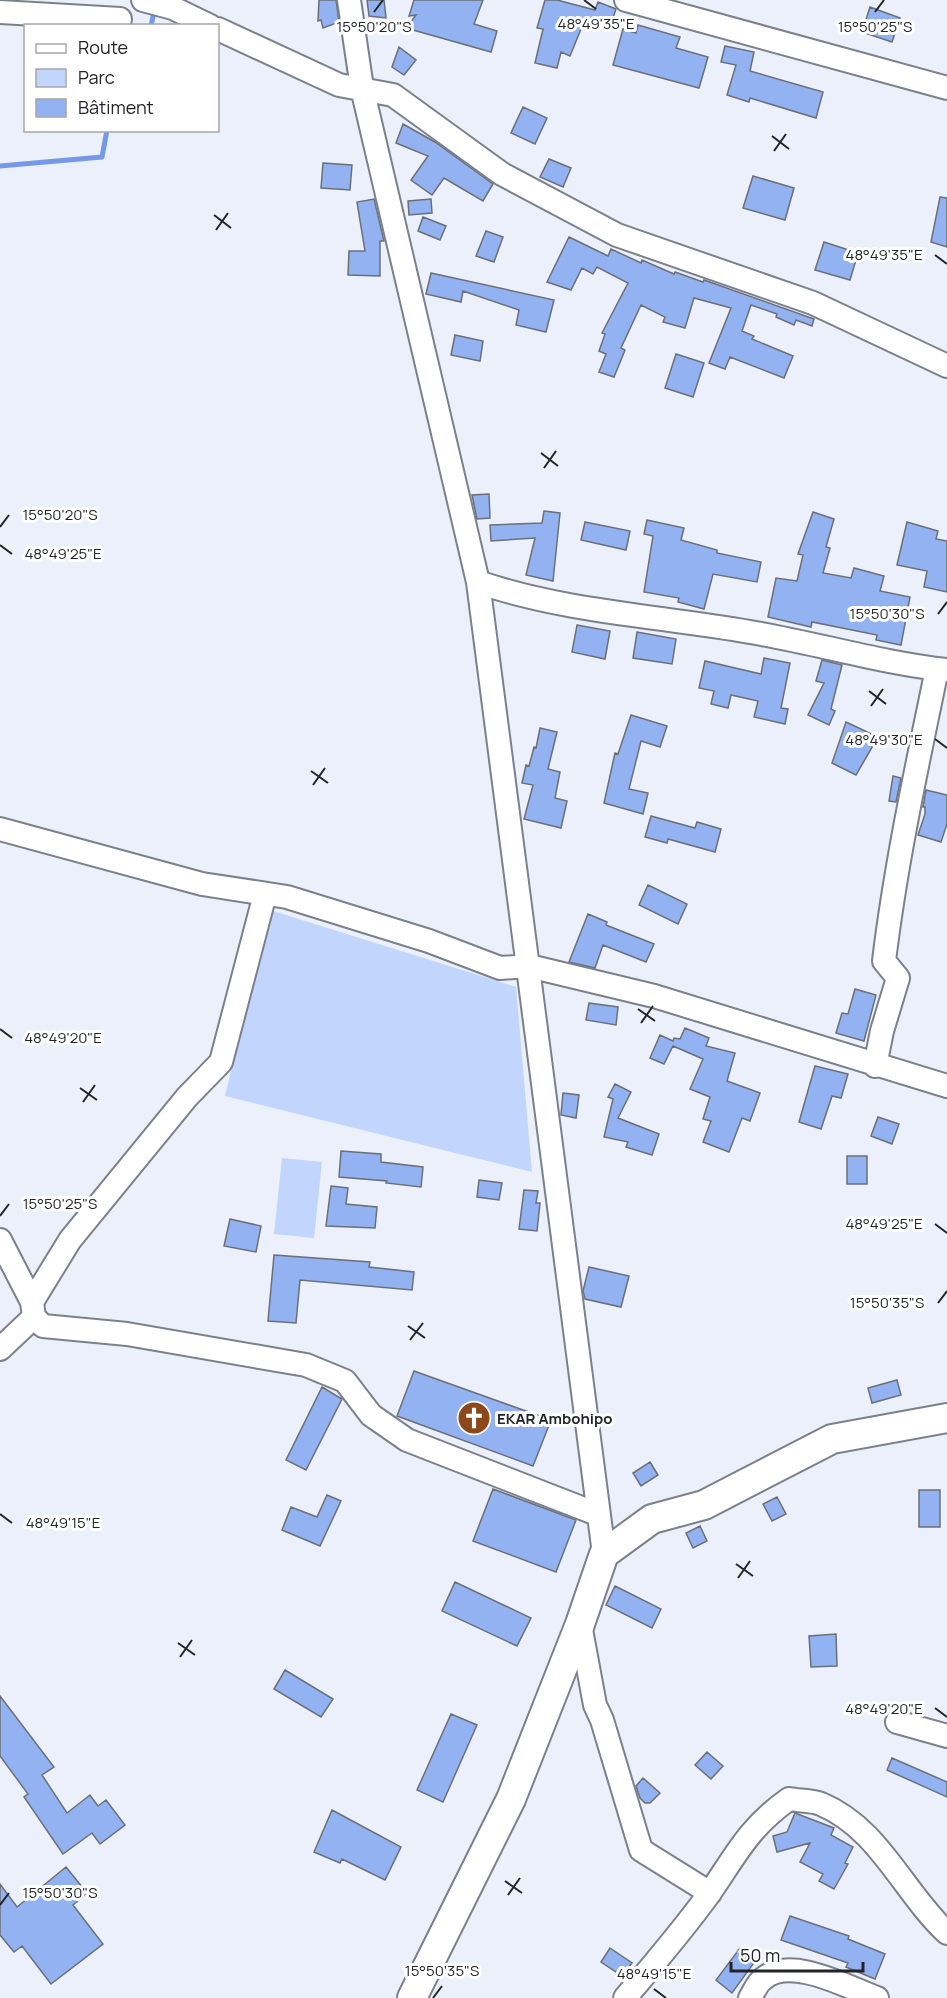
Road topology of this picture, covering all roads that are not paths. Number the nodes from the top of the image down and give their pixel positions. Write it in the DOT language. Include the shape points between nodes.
graph roads {
  1 [pos="84,0"];
  2 [pos="142,0"];
  3 [pos="349,0"];
  4 [pos="626,0"];
  5 [pos="0,12"];
  6 [pos="120,19"];
  7 [pos="206,24"];
  8 [pos="219,29"];
  9 [pos="362,88"];
  10 [pos="947,88"];
  11 [pos="947,366"];
  12 [pos="478,582"];
  13 [pos="942,669"];
  14 [pos="0,829"];
  15 [pos="266,894"];
  16 [pos="529,966"];
  17 [pos="875,1066"];
  18 [pos="947,1086"];
  19 [pos="0,1240"];
  20 [pos="33,1309"];
  21 [pos="0,1349"];
  22 [pos="947,1419"];
  23 [pos="597,1514"];
  24 [pos="604,1554"];
  25 [pos="580,1624"];
  26 [pos="897,1722"];
  27 [pos="947,1736"];
  28 [pos="710,1893"];
  29 [pos="947,1933"];
  30 [pos="412,1998"];
  31 [pos="625,1998"];
  32 [pos="750,1998"];
  33 [pos="877,1998"];
  1 -- 6 [label="street"];
  2 -- 6 [label="street"];
  2 -- 7 [label="street"];
  3 -- 9 [label="street"];
  4 -- 10 [label="street"];
  5 -- 6 [label="street"];
  8 -- 9 [label="street" via="339,85"];
  9 -- 11 [label="street" via="393,95 502,174 617,235 813,303"];
  9 -- 12 [label="street"];
  12 -- 13 [label="street" via="561,604 751,632"];
  12 -- 16 [label="street"];
  13 -- 17 [label="street" via="906,817 884,961 898,978"];
  14 -- 15 [label="street" via="202,884"];
  15 -- 16 [label="street" via="429,941 500,968"];
  15 -- 20 [label="street" via="221,1062 187,1096 70,1240"];
  16 -- 17 [label="street" via="654,996"];
  16 -- 23 [label="street"];
  17 -- 18 [label="street"];
  19 -- 20 [label="street"];
  20 -- 21 [label="street"];
  20 -- 23 [label="street" via="43,1326 127,1334 306,1365 345,1381 370,1415 407,1440"];
  22 -- 24 [label="main road" via="832,1439 704,1505 652,1519"];
  23 -- 24 [label="street"];
  24 -- 25 [label="main road"];
  25 -- 28 [label="street" via="595,1705 641,1850"];
  25 -- 30 [label="main road" via="511,1799"];
  26 -- 27 [label="street"];
  28 -- 29 [label="street" via="739,1845 767,1815 789,1799 820,1803 867,1833 926,1913"];
  28 -- 31 [label="street"];
  32 -- 33 [label="street" via="762,1979 779,1970 795,1968"];
}
